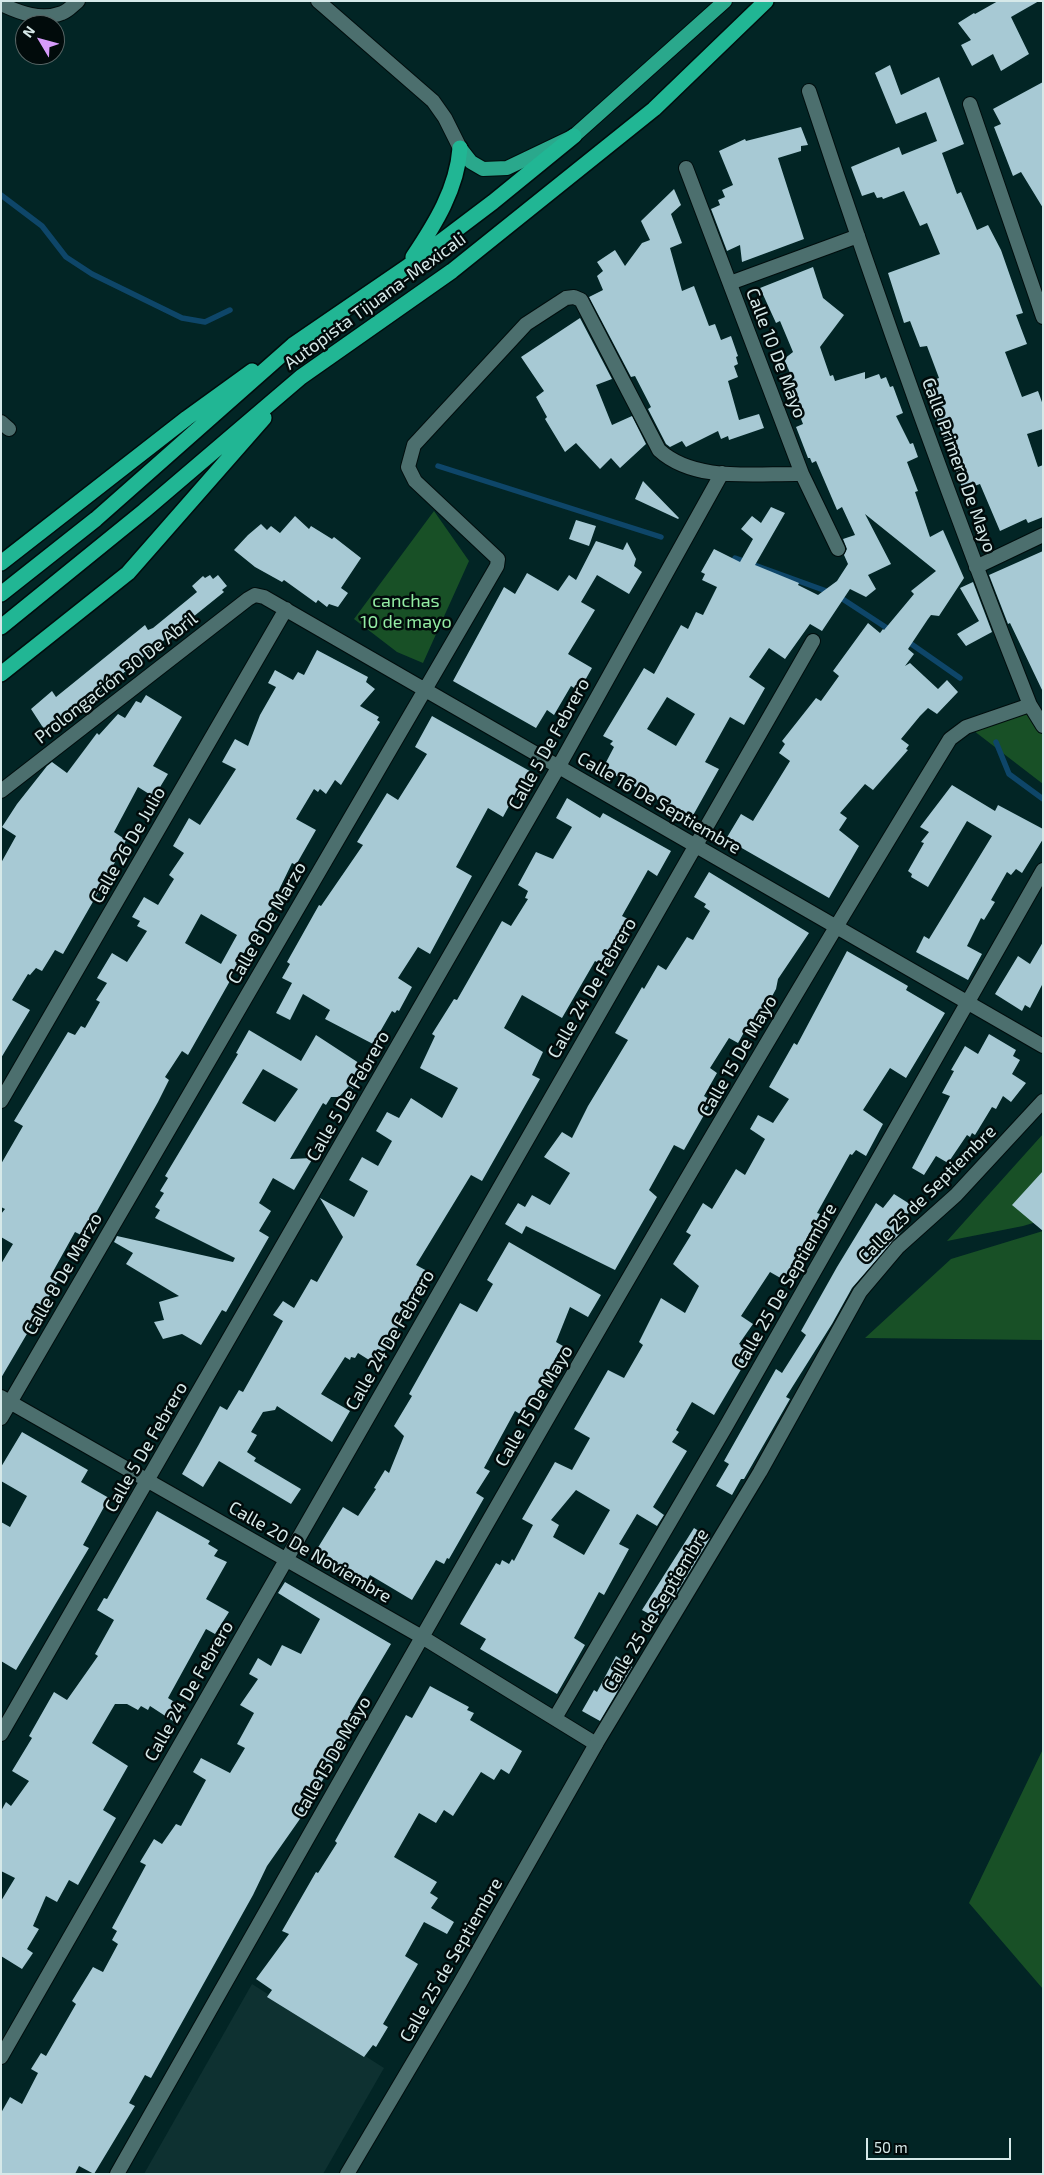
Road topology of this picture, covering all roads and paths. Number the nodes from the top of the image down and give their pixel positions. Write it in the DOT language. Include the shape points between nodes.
graph roads {
  1 [pos="78,1"];
  2 [pos="318,1"];
  3 [pos="725,1"];
  4 [pos="766,1"];
  5 [pos="1,4"];
  6 [pos="810,91"];
  7 [pos="970,104"];
  8 [pos="574,136"];
  9 [pos="460,148"];
  10 [pos="686,168"];
  11 [pos="858,236"];
  12 [pos="407,267"];
  13 [pos="730,283"];
  14 [pos="1043,317"];
  15 [pos="294,345"];
  16 [pos="301,377"];
  17 [pos="722,473"];
  18 [pos="802,474"];
  19 [pos="1043,535"];
  20 [pos="838,549"];
  21 [pos="1,563"];
  22 [pos="976,567"];
  23 [pos="1,594"];
  24 [pos="255,595"];
  25 [pos="286,609"];
  26 [pos="1,627"];
  27 [pos="814,642"];
  28 [pos="1,674"];
  29 [pos="425,688"];
  30 [pos="1030,705"];
  31 [pos="1043,726"];
  32 [pos="559,766"];
  33 [pos="1,791"];
  34 [pos="695,846"];
  35 [pos="1043,870"];
  36 [pos="836,926"];
  37 [pos="969,1003"];
  38 [pos="1043,1046"];
  39 [pos="1,1100"];
  40 [pos="1043,1101"];
  41 [pos="6,1400"];
  42 [pos="1,1418"];
  43 [pos="148,1480"];
  44 [pos="286,1560"];
  45 [pos="422,1637"];
  46 [pos="555,1718"];
  47 [pos="1,1734"];
  48 [pos="596,1744"];
  49 [pos="1,2058"];
  50 [pos="117,2174"];
  51 [pos="348,2174"];
  1 -- 5 [label="street" via="63,13 39,16 18,12"];
  2 -- 9 [label="street" via="433,101"];
  3 -- 8 [label="highway, Autopista Tijuana-Mexicali"];
  4 -- 16 [label="highway, Autopista Tijuana-Mexicali" via="654,109 452,271"];
  6 -- 11 [label="street, Calle Primero De Mayo"];
  7 -- 14 [label="street"];
  8 -- 9 [label="highway" via="508,168 482,169 471,162"];
  8 -- 12 [label="highway, Autopista Tijuana-Mexicali"];
  9 -- 12 [label="highway" via="458,170 436,222"];
  10 -- 13 [label="street, Calle 10 De Mayo"];
  11 -- 13 [label="street"];
  11 -- 22 [label="street, Calle Primero De Mayo"];
  12 -- 15 [label="highway, Autopista Tijuana-Mexicali"];
  13 -- 18 [label="street, Calle 10 De Mayo"];
  15 -- 21 [label="highway" via="244,376 187,418"];
  15 -- 23 [label="highway, Autopista Tijuana-Mexicali" via="96,519"];
  16 -- 26 [label="highway, Autopista Tijuana-Mexicali"];
  16 -- 28 [label="highway" via="128,573"];
  17 -- 18 [label="street"];
  17 -- 29 [label="street, Calle 8 De Marzo" via="686,468 659,450 582,300 566,298 526,324 414,445 408,467 415,481 498,559 497,566"];
  17 -- 32 [label="street, Calle 5 De Febrero"];
  18 -- 20 [label="street, Calle 10 De Mayo"];
  19 -- 22 [label="street"];
  22 -- 30 [label="street, Calle Primero De Mayo"];
  24 -- 25 [label="street, Calle 16 De Septiembre"];
  24 -- 33 [label="street, Prolongación 30 De Abril"];
  25 -- 29 [label="street, Calle 16 De Septiembre"];
  25 -- 39 [label="street, Calle 26 De Julio"];
  27 -- 34 [label="street, Calle 24 De Febrero"];
  29 -- 32 [label="street, Calle 16 De Septiembre"];
  29 -- 41 [label="street, Calle 8 De Marzo"];
  30 -- 31 [label="street, Calle Primero De Mayo"];
  30 -- 36 [label="street, Calle 15 De Mayo" via="966,727 950,739"];
  32 -- 34 [label="street, Calle 16 De Septiembre"];
  32 -- 43 [label="street, Calle 5 De Febrero"];
  34 -- 36 [label="street, Calle 16 De Septiembre"];
  34 -- 44 [label="street, Calle 24 De Febrero"];
  35 -- 37 [label="street, Calle 25 De Septiembre"];
  36 -- 37 [label="street, Calle 16 De Septiembre"];
  36 -- 45 [label="street, Calle 15 De Mayo"];
  37 -- 38 [label="street, Calle 16 De Septiembre"];
  37 -- 46 [label="street, Calle 25 De Septiembre"];
  40 -- 48 [label="street, Calle 25 de Septiembre" via="956,1195 898,1247 860,1292 760,1472"];
  41 -- 42 [label="street, Calle 8 De Marzo"];
  41 -- 43 [label="street, Calle 20 De Noviembre"];
  43 -- 44 [label="street, Calle 20 De Noviembre"];
  43 -- 47 [label="street, Calle 5 De Febrero"];
  44 -- 45 [label="street, Calle 20 De Noviembre"];
  44 -- 49 [label="street, Calle 24 De Febrero"];
  45 -- 46 [label="street, Calle 20 De Noviembre"];
  45 -- 50 [label="street, Calle 15 De Mayo"];
  46 -- 48 [label="street, Calle 20 De Noviembre"];
  48 -- 51 [label="street, Calle 25 de Septiembre"];
}
